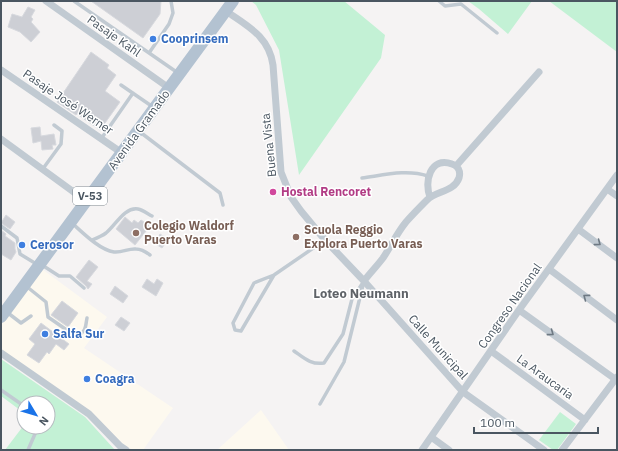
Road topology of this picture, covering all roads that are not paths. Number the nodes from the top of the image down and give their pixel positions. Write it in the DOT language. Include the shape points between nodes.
graph roads {
  1 [pos="46,1"];
  2 [pos="74,1"];
  3 [pos="171,1"];
  4 [pos="233,1"];
  5 [pos="439,1"];
  6 [pos="226,11"];
  7 [pos="497,33"];
  8 [pos="149,53"];
  9 [pos="1,70"];
  10 [pos="540,72"];
  11 [pos="180,74"];
  12 [pos="121,85"];
  13 [pos="169,88"];
  14 [pos="133,93"];
  15 [pos="155,108"];
  16 [pos="54,125"];
  17 [pos="138,131"];
  18 [pos="102,139"];
  19 [pos="1,140"];
  20 [pos="122,153"];
  21 [pos="456,166"];
  22 [pos="42,170"];
  23 [pos="617,175"];
  24 [pos="428,176"];
  25 [pos="362,178"];
  26 [pos="607,189"];
  27 [pos="617,196"];
  28 [pos="430,197"];
  29 [pos="86,201"];
  30 [pos="223,205"];
  31 [pos="152,216"];
  32 [pos="71,222"];
  33 [pos="1,226"];
  34 [pos="578,229"];
  35 [pos="92,240"];
  36 [pos="325,240"];
  37 [pos="150,255"];
  38 [pos="617,258"];
  39 [pos="40,265"];
  40 [pos="549,269"];
  41 [pos="274,275"];
  42 [pos="364,281"];
  43 [pos="24,286"];
  44 [pos="84,288"];
  45 [pos="520,310"];
  46 [pos="3,314"];
  47 [pos="31,316"];
  48 [pos="87,318"];
  49 [pos="617,320"];
  50 [pos="294,351"];
  51 [pos="491,351"];
  52 [pos="1,353"];
  53 [pos="616,378"];
  54 [pos="1,390"];
  55 [pos="463,392"];
  56 [pos="16,400"];
  57 [pos="320,404"];
  58 [pos="585,420"];
  59 [pos="35,435"];
  60 [pos="431,437"];
  61 [pos="28,450"];
  62 [pos="126,450"];
  63 [pos="422,450"];
  64 [pos="449,450"];
  65 [pos="544,450"];
  66 [pos="562,450"];
  1 -- 13 [label="street, Pasaje Kahl"];
  2 -- 8 [label="lane"];
  3 -- 8 [label="lane" via="173,13 169,24"];
  4 -- 6 [label="main road, Avenida Gramado / V-53"];
  5 -- 7 [label="lane" via="445,6 461,4"];
  6 -- 11 [label="main road, Avenida Gramado / V-53"];
  6 -- 36 [label="street, Buena Vista" via="259,34 270,52 280,164 284,181 295,204"];
  8 -- 11 [label="lane"];
  9 -- 18 [label="street, Pasaje José Werner"];
  10 -- 21 [label="street"];
  11 -- 13 [label="main road, Avenida Gramado / V-53"];
  12 -- 14 [label="lane"];
  13 -- 15 [label="main road, Avenida Gramado / V-53"];
  14 -- 15 [label="lane"];
  14 -- 18 [label="lane"];
  15 -- 17 [label="main road, Avenida Gramado / V-53"];
  16 -- 22 [label="lane" via="62,131 61,144"];
  17 -- 20 [label="main road, Avenida Gramado / V-53"];
  17 -- 30 [label="lane" via="220,193"];
  18 -- 20 [label="street, Pasaje José Werner"];
  19 -- 22 [label="street"];
  20 -- 29 [label="main road, Avenida Gramado / V-53"];
  21 -- 24 [label="street" via="446,162 438,164"];
  21 -- 28 [label="street" via="460,171 454,186"];
  22 -- 29 [label="street"];
  23 -- 26 [label="street, Congreso Nacional"];
  24 -- 25 [label="lane" via="400,173"];
  24 -- 28 [label="street"];
  26 -- 27 [label="street"];
  26 -- 34 [label="street, Congreso Nacional"];
  28 -- 42 [label="street" via="406,222 383,258"];
  29 -- 32 [label="main road, Avenida Gramado / V-53"];
  31 -- 35 [label="lane" via="138,209 131,209 105,234"];
  32 -- 35 [label="lane"];
  32 -- 39 [label="main road, Avenida Gramado / V-53"];
  33 -- 39 [label="lane" via="17,238 20,254"];
  34 -- 38 [label="street, one-way"];
  34 -- 40 [label="street, Congreso Nacional"];
  35 -- 37 [label="lane" via="106,250 124,252 134,248"];
  36 -- 41 [label="lane"];
  36 -- 42 [label="street, Buena Vista"];
  39 -- 43 [label="main road, Avenida Gramado / V-53"];
  39 -- 44 [label="lane" via="59,276 70,276"];
  40 -- 45 [label="street, Congreso Nacional"];
  49 -- 40 [label="street, one-way"];
  41 -- 41 [label="lane" via="241,331 235,330 233,323 254,283"];
  42 -- 50 [label="lane" via="352,299 343,334 324,363 308,361"];
  42 -- 55 [label="street, Calle Municipal"];
  42 -- 57 [label="lane" via="344,362"];
  43 -- 46 [label="main road, Avenida Gramado / V-53"];
  43 -- 48 [label="lane" via="46,302 48,317 74,335 80,336 86,327"];
  45 -- 51 [label="street, Congreso Nacional"];
  45 -- 53 [label="street, one-way"];
  46 -- 47 [label="lane" via="21,322"];
  51 -- 55 [label="street, Congreso Nacional"];
  51 -- 58 [label="street, La Araucaria"];
  52 -- 62 [label="street" via="89,414"];
  53 -- 58 [label="street"];
  54 -- 56 [label="lane"];
  55 -- 60 [label="street, Congreso Nacional"];
  55 -- 65 [label="street, Calle Municipal"];
  58 -- 66 [label="street"];
  59 -- 61 [label="lane"];
  60 -- 63 [label="street, Congreso Nacional"];
  60 -- 64 [label="street"];
}
